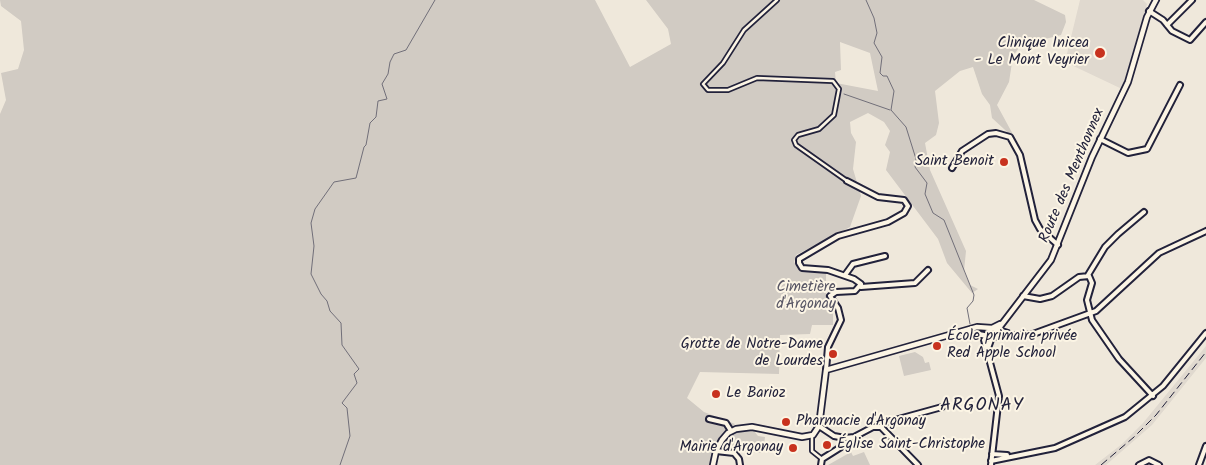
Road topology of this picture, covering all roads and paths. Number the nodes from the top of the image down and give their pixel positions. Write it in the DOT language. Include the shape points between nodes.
graph roads {
  1 [pos="777,0"];
  2 [pos="1156,0"];
  3 [pos="1192,0"];
  4 [pos="1149,11"];
  5 [pos="1206,22"];
  6 [pos="1167,25"];
  7 [pos="1180,85"];
  8 [pos="1100,140"];
  9 [pos="952,168"];
  10 [pos="848,181"];
  11 [pos="1144,212"];
  12 [pos="1206,232"];
  13 [pos="1058,245"];
  14 [pos="886,256"];
  15 [pos="928,270"];
  16 [pos="1088,275"];
  17 [pos="845,276"];
  18 [pos="861,287"];
  19 [pos="1022,296"];
  20 [pos="1090,314"];
  21 [pos="994,329"];
  22 [pos="964,331"];
  23 [pos="1206,333"];
  24 [pos="1010,334"];
  25 [pos="985,337"];
  26 [pos="992,337"];
  27 [pos="986,351"];
  28 [pos="826,370"];
  29 [pos="1152,396"];
  30 [pos="942,407"];
  31 [pos="709,419"];
  32 [pos="819,426"];
  33 [pos="881,427"];
  34 [pos="731,431"];
  35 [pos="810,436"];
  36 [pos="850,438"];
  37 [pos="1206,446"];
  38 [pos="716,451"];
  39 [pos="992,454"];
  40 [pos="1009,456"];
  41 [pos="822,459"];
  42 [pos="991,463"];
  43 [pos="713,465"];
  44 [pos="740,465"];
  45 [pos="821,465"];
  46 [pos="918,465"];
  47 [pos="1139,465"];
  48 [pos="1159,465"];
  49 [pos="1199,465"];
  1 -- 10 [label="street" via="744,30 723,63 703,84 708,90 728,90 757,78 833,81 839,89 834,115 819,129 798,135 794,140 796,145"];
  2 -- 4 [label="street, Route des Menthonnex"];
  3 -- 6 [label="street"];
  4 -- 6 [label="street"];
  4 -- 8 [label="street, Route des Menthonnex" via="1128,82"];
  5 -- 6 [label="street" via="1190,40"];
  7 -- 8 [label="street" via="1146,149 1128,152"];
  8 -- 13 [label="street, Route des Menthonnex"];
  9 -- 13 [label="street" via="962,151 988,134 996,132 1010,137 1020,155 1035,220"];
  10 -- 17 [label="street" via="878,197 904,200 908,206 904,213 888,222 838,236 799,259 802,268 824,269"];
  11 -- 16 [label="street" via="1112,240"];
  12 -- 20 [label="street" via="1159,254"];
  13 -- 19 [label="street, Route des Menthonnex" via="1045,268"];
  14 -- 17 [label="street" via="853,264"];
  15 -- 18 [label="street" via="916,283"];
  16 -- 19 [label="street" via="1079,277 1052,296 1040,299"];
  16 -- 20 [label="street" via="1092,283 1087,297"];
  17 -- 18 [label="street" via="857,280"];
  18 -- 28 [label="street" via="830,296 841,320 828,347"];
  19 -- 21 [label="street, Route des Menthonnex"];
  20 -- 24 [label="street" via="1033,334"];
  20 -- 29 [label="street" via="1119,359"];
  21 -- 22 [label="street" via="977,327"];
  21 -- 24 [label="street"];
  21 -- 25 [label="street"];
  21 -- 26 [label="street, Route des Menthonnex"];
  22 -- 25 [label="street"];
  22 -- 28 [label="street"];
  23 -- 29 [label="street"];
  24 -- 26 [label="street"];
  25 -- 26 [label="street"];
  25 -- 27 [label="street"];
  26 -- 27 [label="street"];
  27 -- 39 [label="street" via="999,396"];
  28 -- 32 [label="street"];
  29 -- 40 [label="street" via="1122,419 1060,447"];
  30 -- 33 [label="street" via="884,423"];
  31 -- 34 [label="street" via="726,423"];
  32 -- 35 [label="street"];
  32 -- 36 [label="street" via="834,436"];
  33 -- 36 [label="street" via="873,427"];
  33 -- 46 [label="street"];
  34 -- 35 [label="street" via="752,427"];
  34 -- 38 [label="street"];
  35 -- 41 [label="street" via="812,451"];
  36 -- 41 [label="street" via="849,442"];
  37 -- 49 [label="street"];
  38 -- 43 [label="street"];
  38 -- 44 [label="street" via="734,453"];
  39 -- 40 [label="street"];
  39 -- 42 [label="street"];
  40 -- 42 [label="street"];
  41 -- 45 [label="street"];
  47 -- 48 [label="street" via="1149,460"];
}
